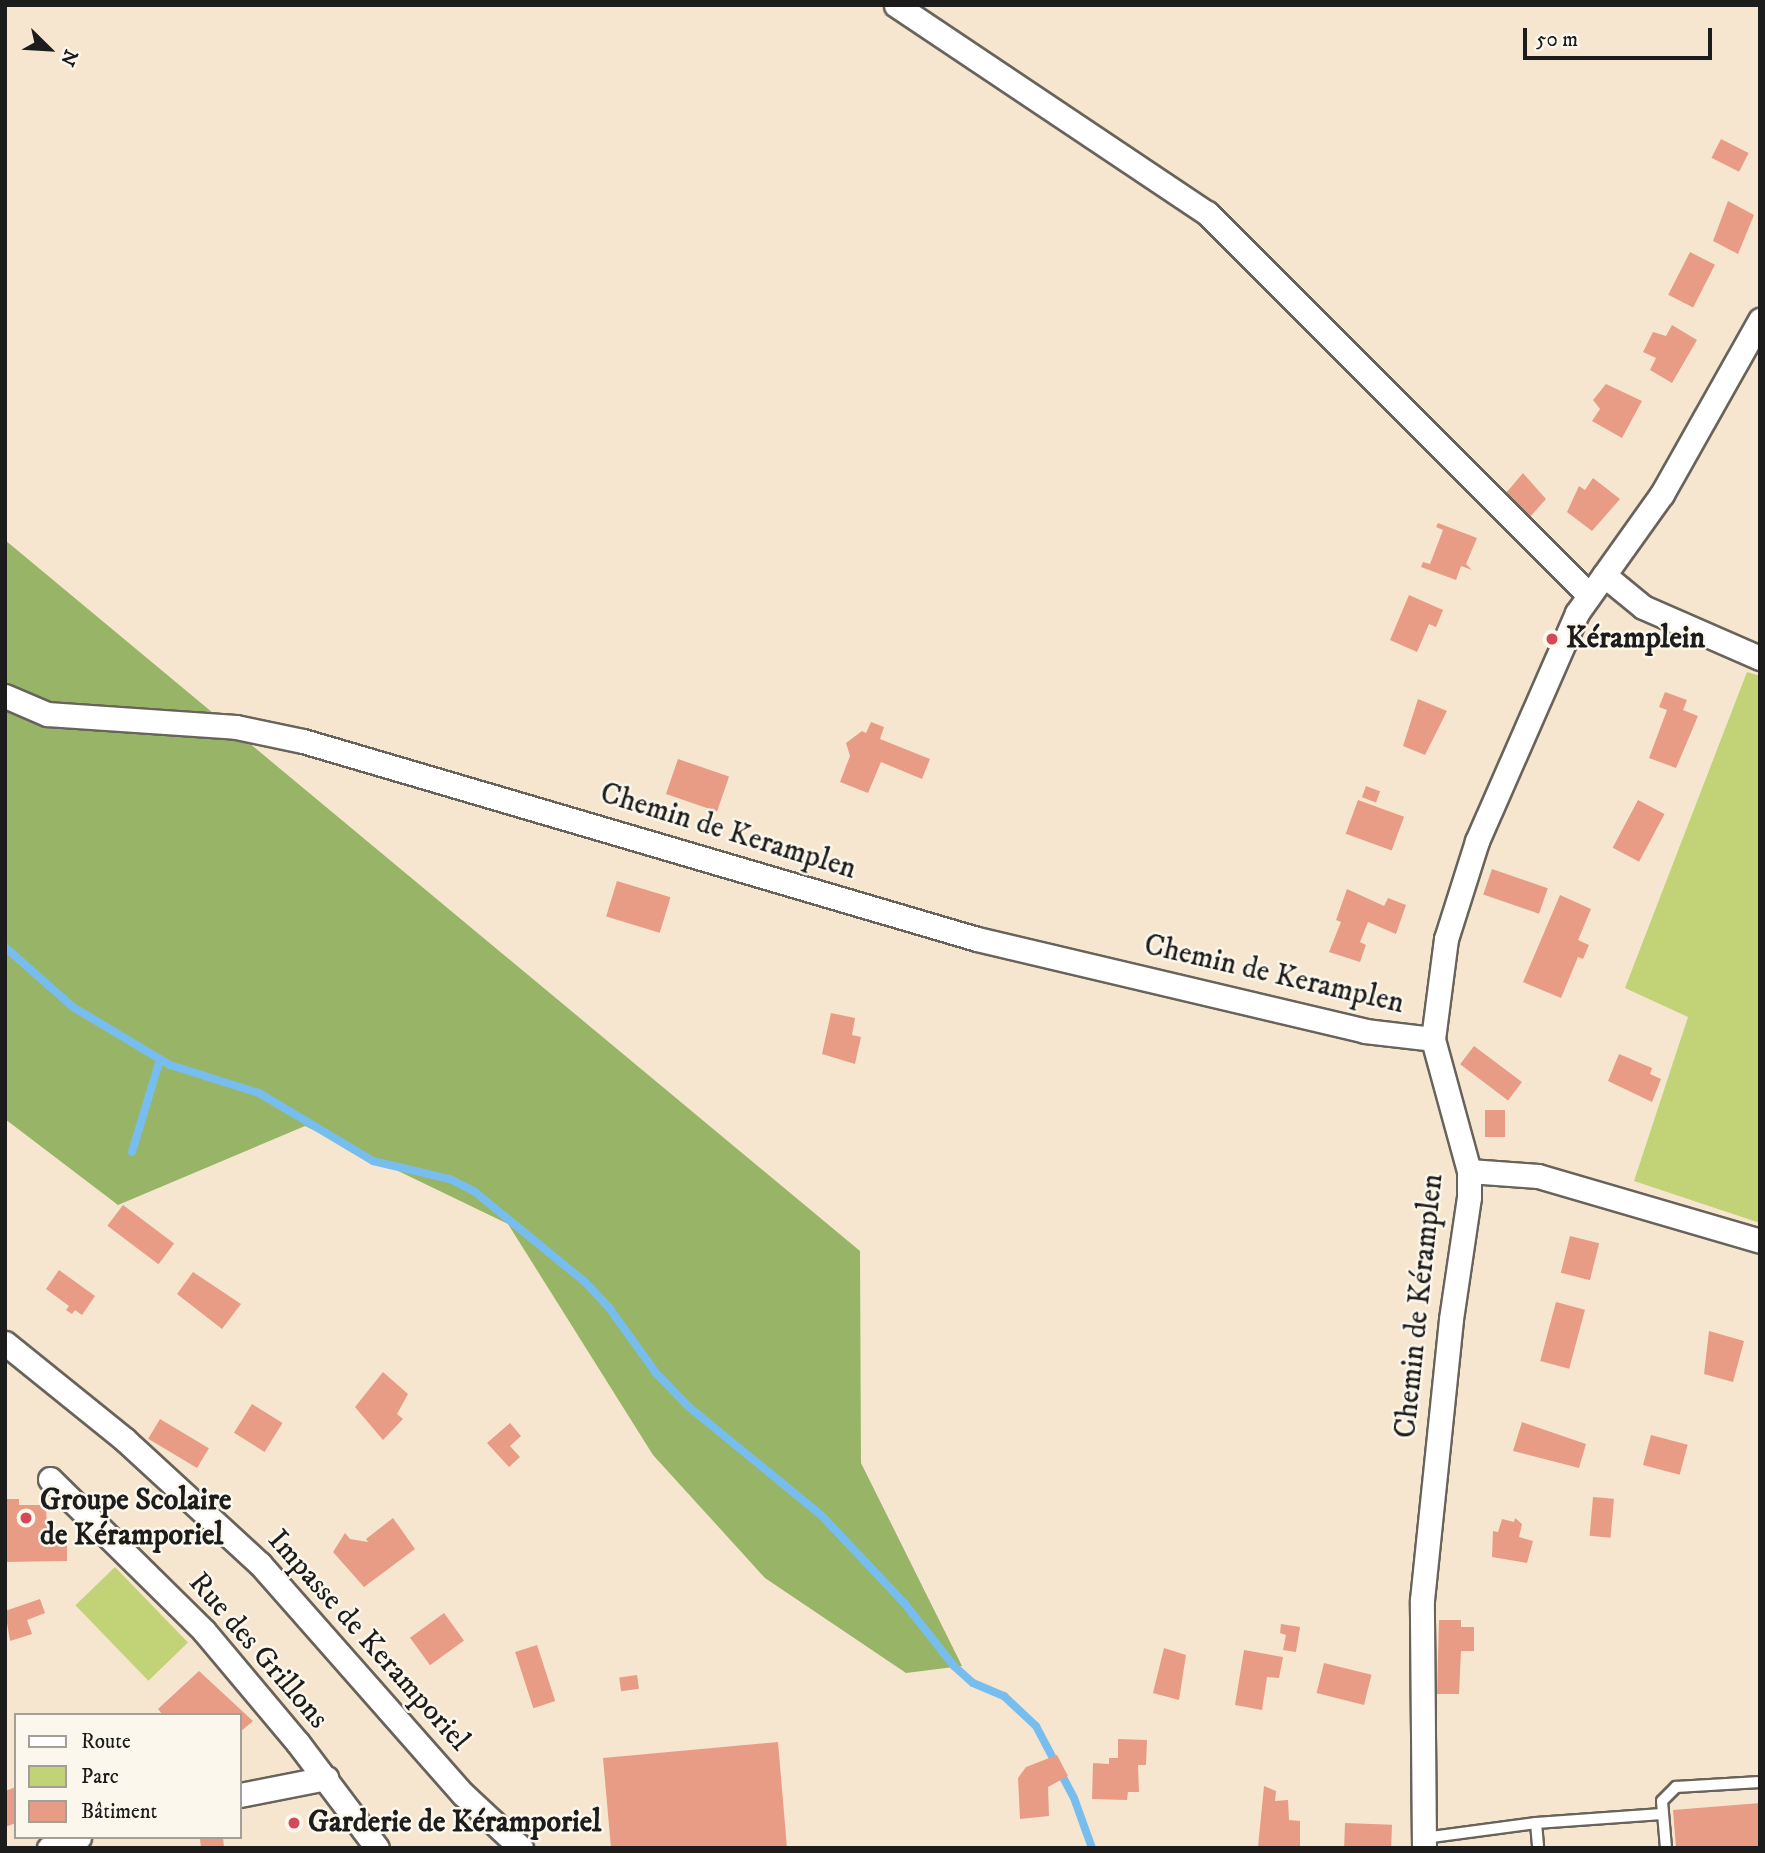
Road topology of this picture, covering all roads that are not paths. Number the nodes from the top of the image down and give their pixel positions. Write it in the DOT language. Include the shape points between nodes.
graph roads {
  1 [pos="896,5"];
  2 [pos="1760,320"];
  3 [pos="1604,575"];
  4 [pos="1589,595"];
  5 [pos="1760,659"];
  6 [pos="5,696"];
  7 [pos="1433,1039"];
  8 [pos="1469,1171"];
  9 [pos="1760,1241"];
  10 [pos="5,1343"];
  11 [pos="50,1479"];
  12 [pos="326,1778"];
  13 [pos="1760,1782"];
  14 [pos="242,1795"];
  15 [pos="1662,1814"];
  16 [pos="1536,1823"];
  17 [pos="74,1839"];
  18 [pos="1424,1843"];
  19 [pos="49,1848"];
  20 [pos="377,1848"];
  21 [pos="521,1848"];
  22 [pos="1538,1848"];
  23 [pos="1665,1848"];
  1 -- 4 [label="street" via="1208,213"];
  2 -- 3 [label="street" via="1662,494"];
  3 -- 4 [label="street"];
  3 -- 5 [label="street" via="1643,607"];
  4 -- 7 [label="street, Chemin de Kéramplen" via="1555,657 1477,841 1446,939"];
  6 -- 7 [label="street, Chemin de Keramplen" via="47,714 236,727 303,741 977,939 1366,1031"];
  7 -- 8 [label="street, Chemin de Kéramplen"];
  8 -- 9 [label="street" via="1538,1176"];
  8 -- 18 [label="street, Chemin de Kéramplen" via="1422,1600"];
  10 -- 21 [label="street, Impasse de Keramporiel" via="124,1439 260,1564 464,1795"];
  11 -- 12 [label="street, Rue des Grillons" via="204,1631"];
  12 -- 14 [label="street, Rue des Grillons"];
  12 -- 20 [label="street, Rue des Grillons"];
  13 -- 15 [label="lane" via="1676,1787 1662,1801"];
  15 -- 16 [label="lane"];
  15 -- 23 [label="lane"];
  16 -- 18 [label="lane"];
  16 -- 22 [label="lane"];
  17 -- 19 [label="street"];
}
